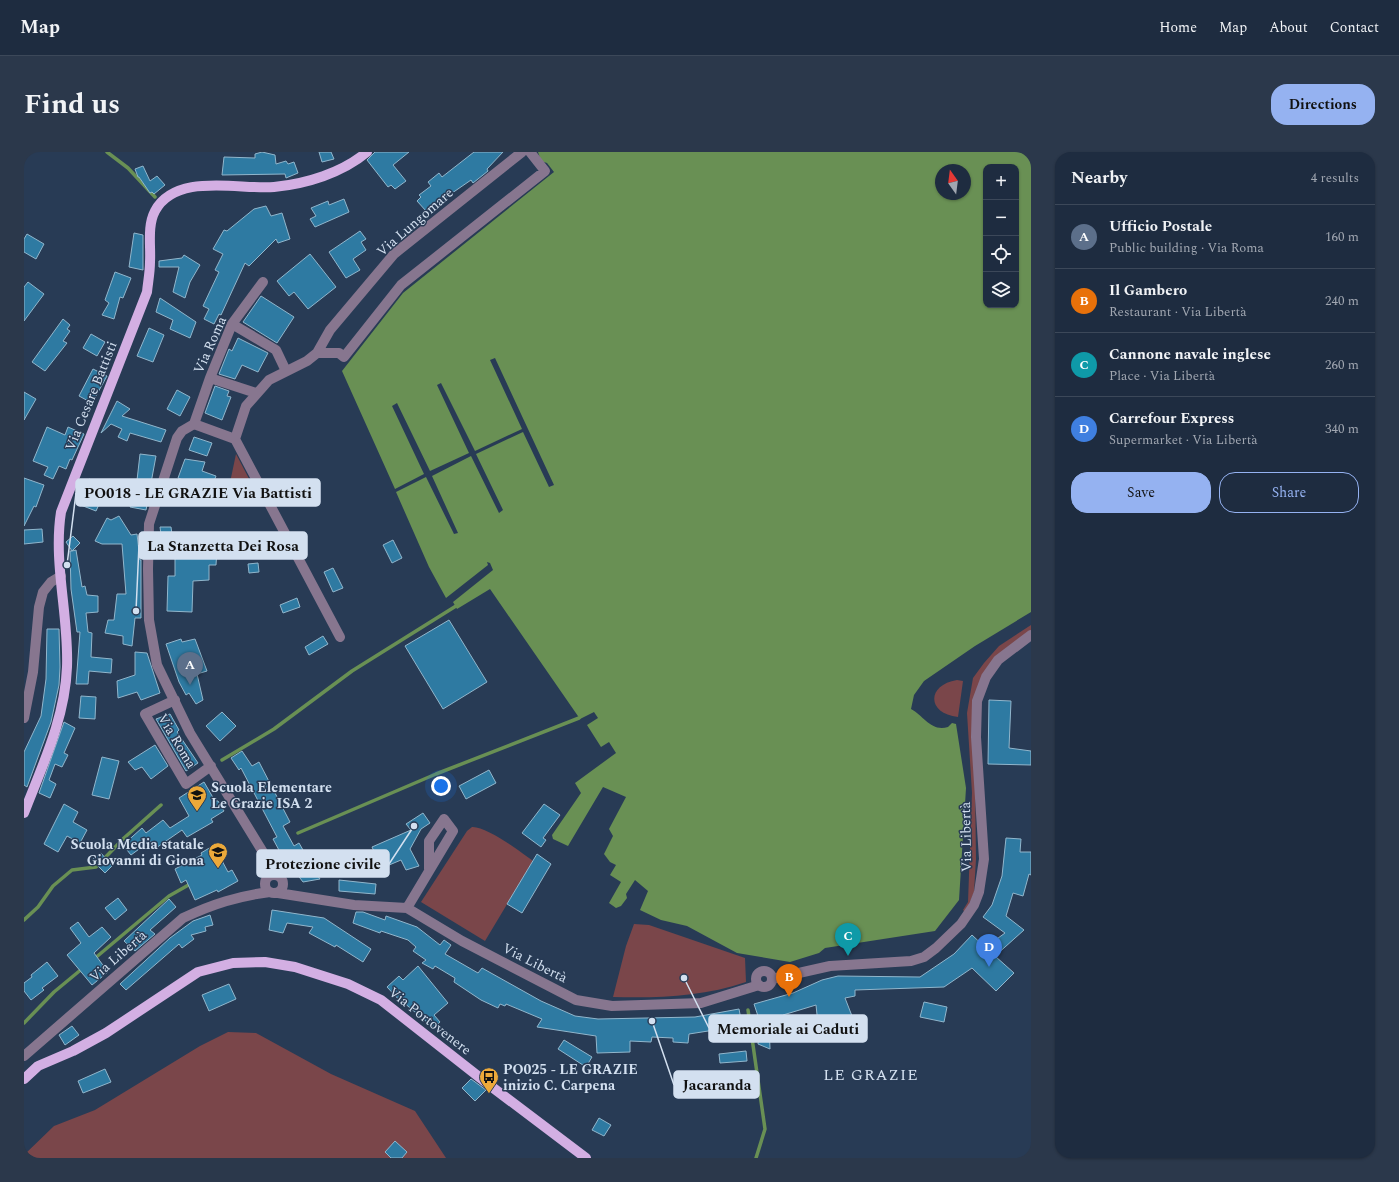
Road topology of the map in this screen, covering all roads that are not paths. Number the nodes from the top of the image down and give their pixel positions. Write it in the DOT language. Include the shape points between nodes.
graph roads {
  1 [pos="367,152"];
  2 [pos="522,152"];
  3 [pos="530,152"];
  4 [pos="262,282"];
  5 [pos="232,324"];
  6 [pos="317,353"];
  7 [pos="286,371"];
  8 [pos="210,378"];
  9 [pos="256,393"];
  10 [pos="191,425"];
  11 [pos="235,439"];
  12 [pos="61,576"];
  13 [pos="1031,635"];
  14 [pos="340,637"];
  15 [pos="175,700"];
  16 [pos="24,718"];
  17 [pos="211,766"];
  18 [pos="24,813"];
  19 [pos="429,869"];
  20 [pos="270,878"];
  21 [pos="277,890"];
  22 [pos="242,896"];
  23 [pos="407,908"];
  24 [pos="24,1056"];
  25 [pos="24,1079"];
  26 [pos="586,1158"];
  1 -- 12 [label="main road, Via Cesare Battisti" via="356,161 320,177 296,184 251,188 207,185 183,190 171,195 155,211 151,224 147,292 61,512 58,528"];
  2 -- 6 [label="street, Via Lungomare" via="394,254 330,330"];
  3 -- 6 [label="street" via="545,171 401,285 344,357 339,352"];
  4 -- 5 [label="street, Via Roma"];
  5 -- 7 [label="street" via="276,350"];
  5 -- 8 [label="street, Via Roma"];
  6 -- 7 [label="street, Via Lungomare"];
  7 -- 9 [label="street, Via Lungomare" via="269,380"];
  8 -- 9 [label="street"];
  8 -- 10 [label="street, Via Roma"];
  9 -- 11 [label="street, Via Lungomare" via="246,406"];
  10 -- 11 [label="street"];
  10 -- 15 [label="street, Via Roma" via="177,438 149,524 149,620 157,665"];
  11 -- 14 [label="street"];
  12 -- 16 [label="street" via="51,582 43,592 39,607 33,672"];
  12 -- 18 [label="main road, Via Cesare Battisti" via="67,667 64,697 59,724"];
  13 -- 23 [label="street, Via Libertà" via="998,660 986,677 977,701 976,737 984,859 979,892 974,905 961,924 924,957 911,961 830,966 772,979 768,986 759,985 701,1003 612,1006 576,1000 469,945"];
  15 -- 17 [label="street, Via Roma" via="190,733"];
  15 -- 17 [label="street, Via Roma" via="145,714 164,749 186,784"];
  17 -- 20 [label="street, Via Roma" via="271,863"];
  19 -- 23 [label="street"];
  20 -- 21 [label="street" via="266,888"];
  20 -- 21 [label="street" via="282,878"];
  20 -- 22 [label="street, Via Libertà"];
  21 -- 22 [label="street, Via Libertà"];
  21 -- 23 [label="street, Via Libertà" via="307,898 354,905"];
  22 -- 24 [label="street, Via Libertà" via="183,918"];
  25 -- 26 [label="main road, Via Portovenere" via="38,1066 73,1051 106,1032 198,972 233,963 265,962 295,967 348,984 381,1000"];
}
